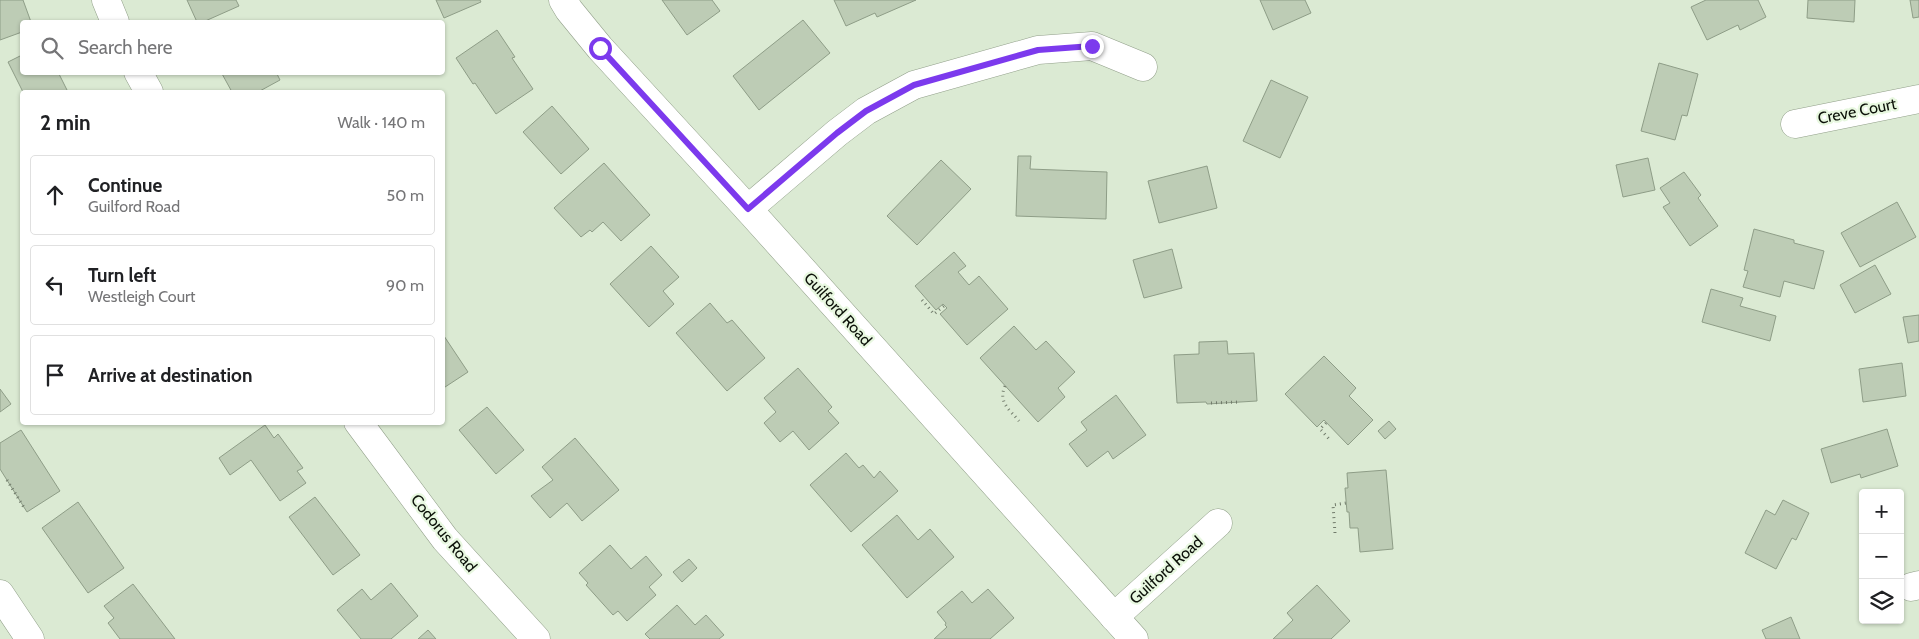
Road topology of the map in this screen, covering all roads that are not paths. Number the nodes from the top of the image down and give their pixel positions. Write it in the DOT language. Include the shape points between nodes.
graph roads {
  1 [pos="106,0"];
  2 [pos="563,0"];
  3 [pos="114,20"];
  4 [pos="1143,67"];
  5 [pos="140,75"];
  6 [pos="148,90"];
  7 [pos="1919,99"];
  8 [pos="1795,124"];
  9 [pos="748,209"];
  10 [pos="360,425"];
  11 [pos="1218,523"];
  12 [pos="0,594"];
  13 [pos="1114,617"];
  14 [pos="30,639"];
  15 [pos="536,639"];
  16 [pos="1134,639"];
  1 -- 3 [label="street"];
  2 -- 9 [label="street, Guilford Road" via="600,48"];
  4 -- 9 [label="street" via="1092,46 1038,50 914,85 866,111"];
  5 -- 6 [label="street"];
  7 -- 8 [label="street, Creve Court"];
  9 -- 13 [label="street, Guilford Road"];
  10 -- 15 [label="street, Codorus Road" via="445,539"];
  11 -- 13 [label="street, Guilford Road"];
  12 -- 14 [label="street"];
  13 -- 16 [label="street, Guilford Road"];
}
